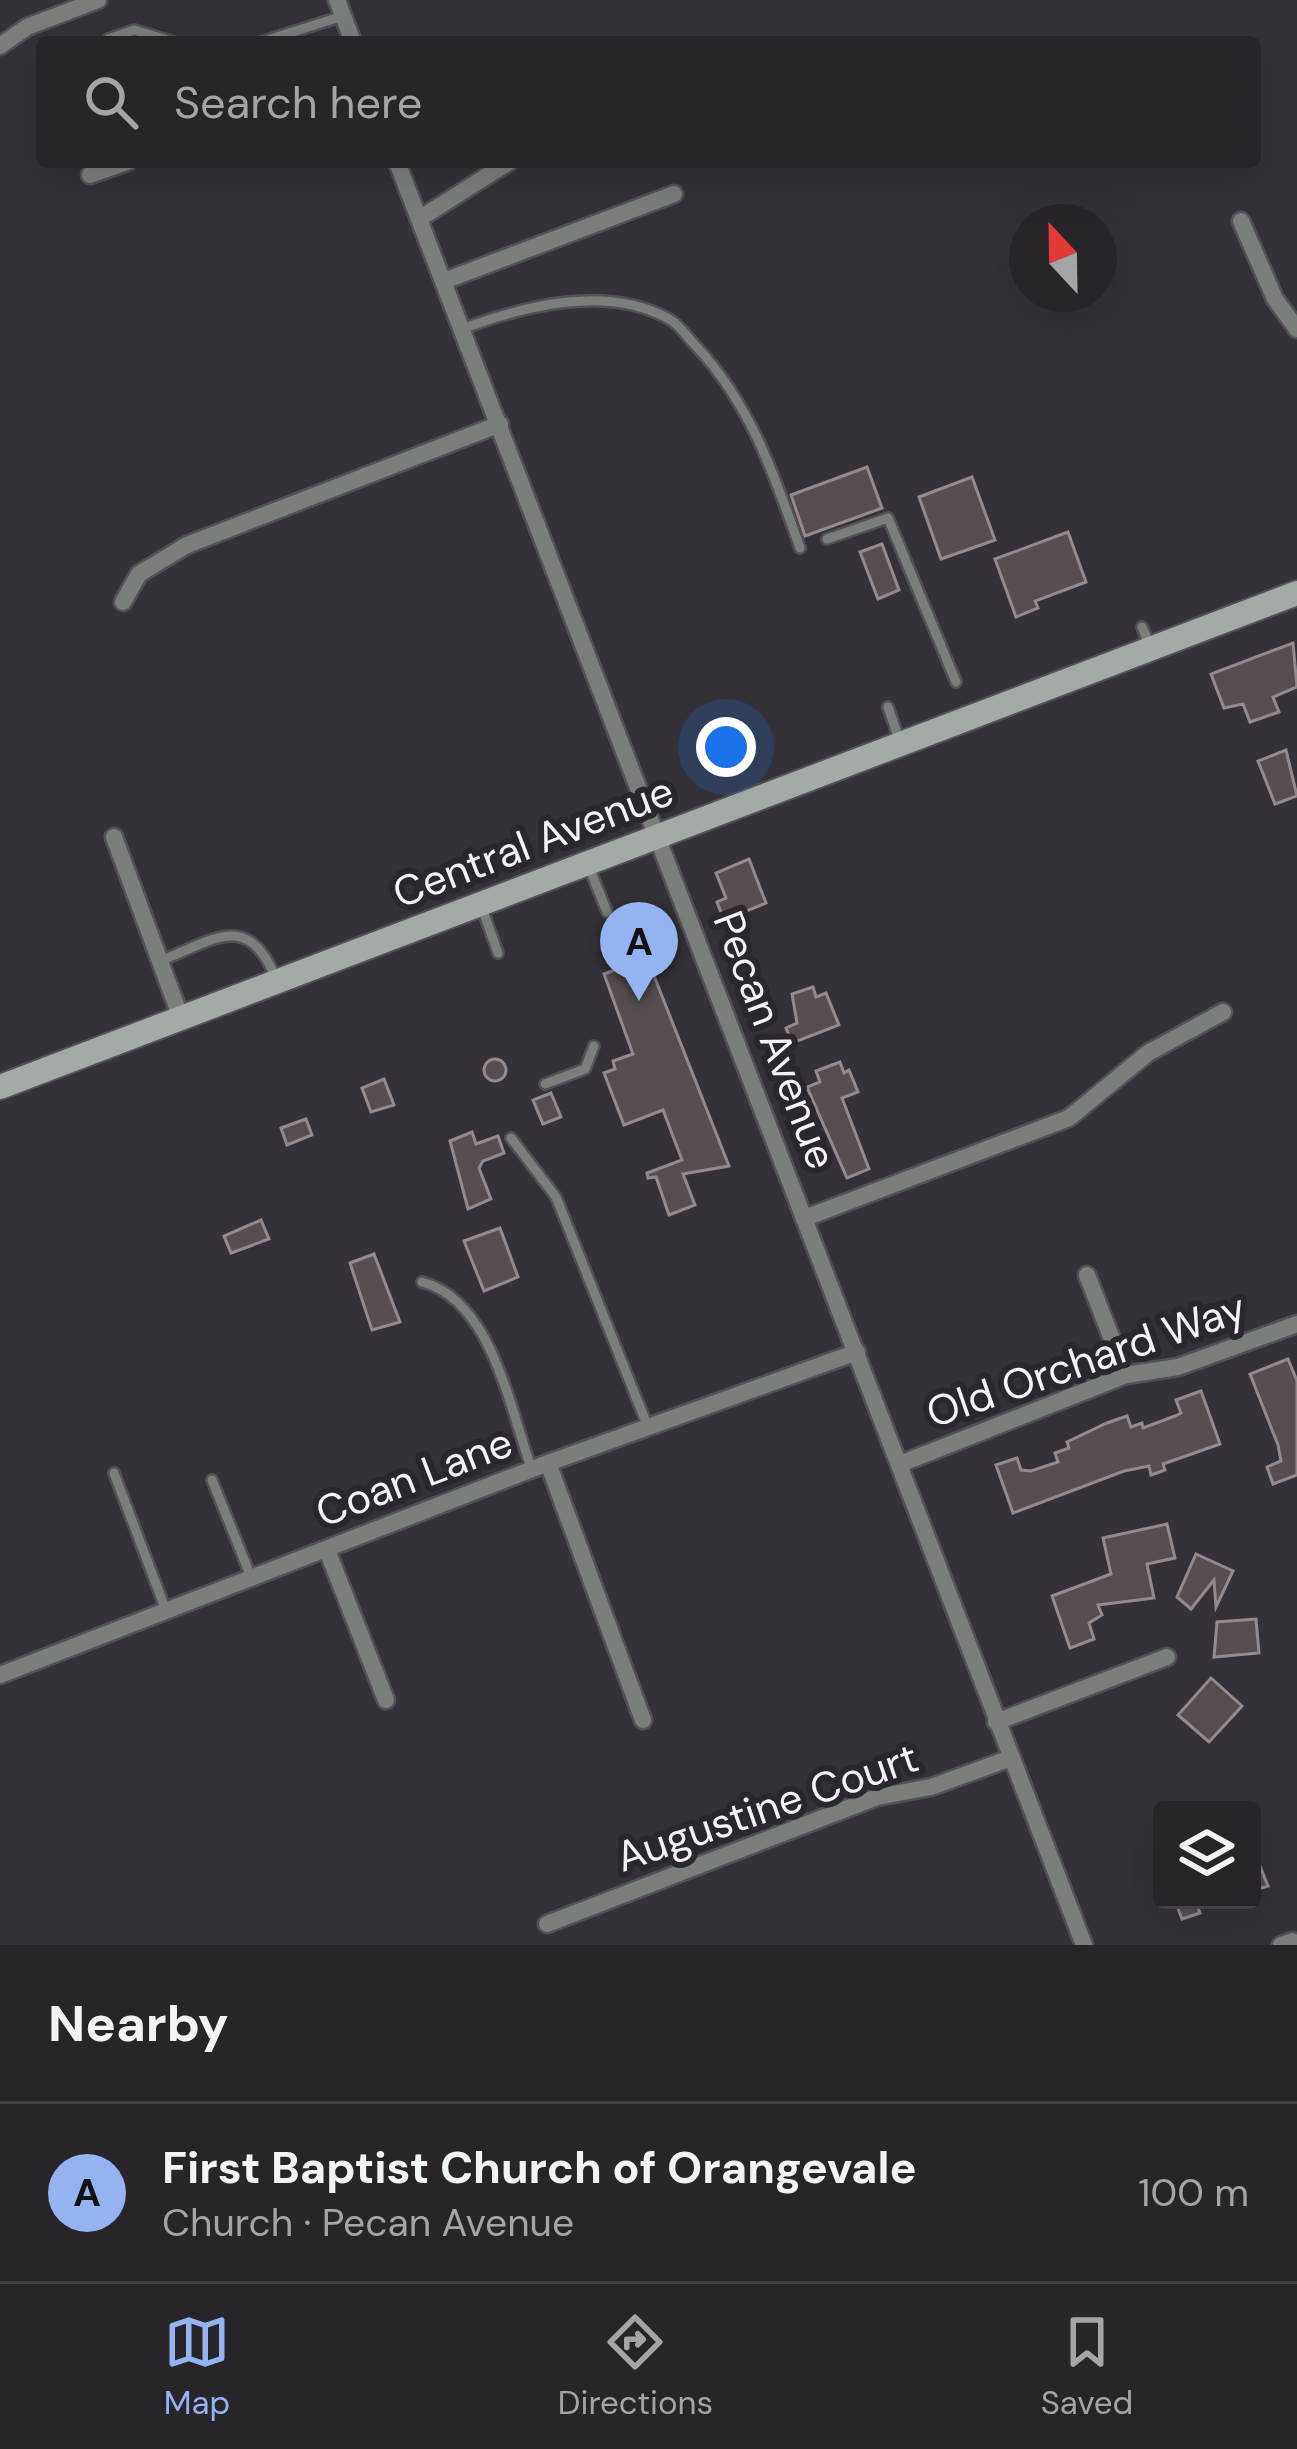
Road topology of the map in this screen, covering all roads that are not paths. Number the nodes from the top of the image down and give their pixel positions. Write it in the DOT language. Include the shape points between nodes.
graph roads {
  1 [pos="98,0"];
  2 [pos="340,8"];
  3 [pos="114,36"];
  4 [pos="154,36"];
  5 [pos="275,36"];
  6 [pos="0,46"];
  7 [pos="110,168"];
  8 [pos="399,168"];
  9 [pos="500,168"];
  10 [pos="91,175"];
  11 [pos="674,194"];
  12 [pos="419,219"];
  13 [pos="1241,221"];
  14 [pos="444,281"];
  15 [pos="1297,328"];
  16 [pos="462,329"];
  17 [pos="500,424"];
  18 [pos="827,539"];
  19 [pos="800,548"];
  20 [pos="1297,593"];
  21 [pos="123,602"];
  22 [pos="956,682"];
  23 [pos="888,707"];
  24 [pos="901,743"];
  25 [pos="658,836"];
  26 [pos="113,837"];
  27 [pos="587,862"];
  28 [pos="480,903"];
  29 [pos="607,912"];
  30 [pos="498,953"];
  31 [pos="160,961"];
  32 [pos="277,981"];
  33 [pos="1223,1012"];
  34 [pos="181,1018"];
  35 [pos="594,1046"];
  36 [pos="545,1084"];
  37 [pos="0,1088"];
  38 [pos="511,1138"];
  39 [pos="805,1218"];
  40 [pos="1087,1275"];
  41 [pos="422,1282"];
  42 [pos="1297,1324"];
  43 [pos="857,1352"];
  44 [pos="1126,1375"];
  45 [pos="648,1427"];
  46 [pos="900,1464"];
  47 [pos="540,1466"];
  48 [pos="114,1473"];
  49 [pos="212,1480"];
  50 [pos="327,1550"];
  51 [pos="252,1580"];
  52 [pos="167,1613"];
  53 [pos="1167,1657"];
  54 [pos="0,1675"];
  55 [pos="386,1700"];
  56 [pos="643,1720"];
  57 [pos="996,1722"];
  58 [pos="1011,1758"];
  59 [pos="547,1924"];
  60 [pos="1084,1945"];
  1 -- 6 [label="street"];
  2 -- 5 [label="lane"];
  3 -- 4 [label="lane"];
  7 -- 10 [label="street"];
  8 -- 12 [label="street, Pecan Avenue"];
  9 -- 12 [label="street"];
  11 -- 14 [label="street"];
  12 -- 14 [label="street, Pecan Avenue"];
  13 -- 15 [label="street"];
  14 -- 16 [label="street, Pecan Avenue"];
  16 -- 17 [label="street, Pecan Avenue"];
  16 -- 19 [label="lane" via="516,309 590,301 670,319 731,383"];
  17 -- 21 [label="street" via="187,545 139,574"];
  17 -- 25 [label="street, Pecan Avenue"];
  18 -- 22 [label="lane" via="888,518"];
  20 -- 24 [label="street, Central Avenue" via="1146,638"];
  23 -- 24 [label="lane"];
  24 -- 25 [label="street, Central Avenue"];
  25 -- 27 [label="street, Central Avenue"];
  25 -- 39 [label="street, Pecan Avenue"];
  26 -- 31 [label="street"];
  27 -- 28 [label="street, Central Avenue"];
  27 -- 29 [label="lane"];
  28 -- 30 [label="lane"];
  28 -- 32 [label="street, Central Avenue"];
  31 -- 32 [label="lane" via="226,936 248,938 261,945"];
  31 -- 34 [label="street"];
  32 -- 34 [label="street, Central Avenue"];
  33 -- 39 [label="street" via="1148,1053 1069,1118"];
  34 -- 37 [label="street, Central Avenue"];
  35 -- 36 [label="lane" via="585,1069"];
  38 -- 45 [label="lane" via="556,1197"];
  39 -- 43 [label="street, Pecan Avenue"];
  40 -- 44 [label="street"];
  41 -- 47 [label="lane" via="473,1318"];
  42 -- 44 [label="street, Old Orchard Way" via="1178,1367"];
  43 -- 45 [label="street, Coan Lane"];
  43 -- 46 [label="street, Pecan Avenue"];
  44 -- 46 [label="street, Old Orchard Way"];
  45 -- 47 [label="street, Coan Lane"];
  46 -- 57 [label="street, Pecan Avenue"];
  47 -- 50 [label="street, Coan Lane"];
  47 -- 56 [label="street"];
  48 -- 52 [label="lane"];
  49 -- 51 [label="lane"];
  50 -- 51 [label="street, Coan Lane"];
  50 -- 55 [label="street"];
  51 -- 52 [label="street, Coan Lane"];
  52 -- 54 [label="street, Coan Lane"];
  53 -- 57 [label="street"];
  57 -- 58 [label="street, Pecan Avenue"];
  58 -- 59 [label="street, Augustine Court" via="877,1797"];
  58 -- 60 [label="street, Pecan Avenue"];
}
